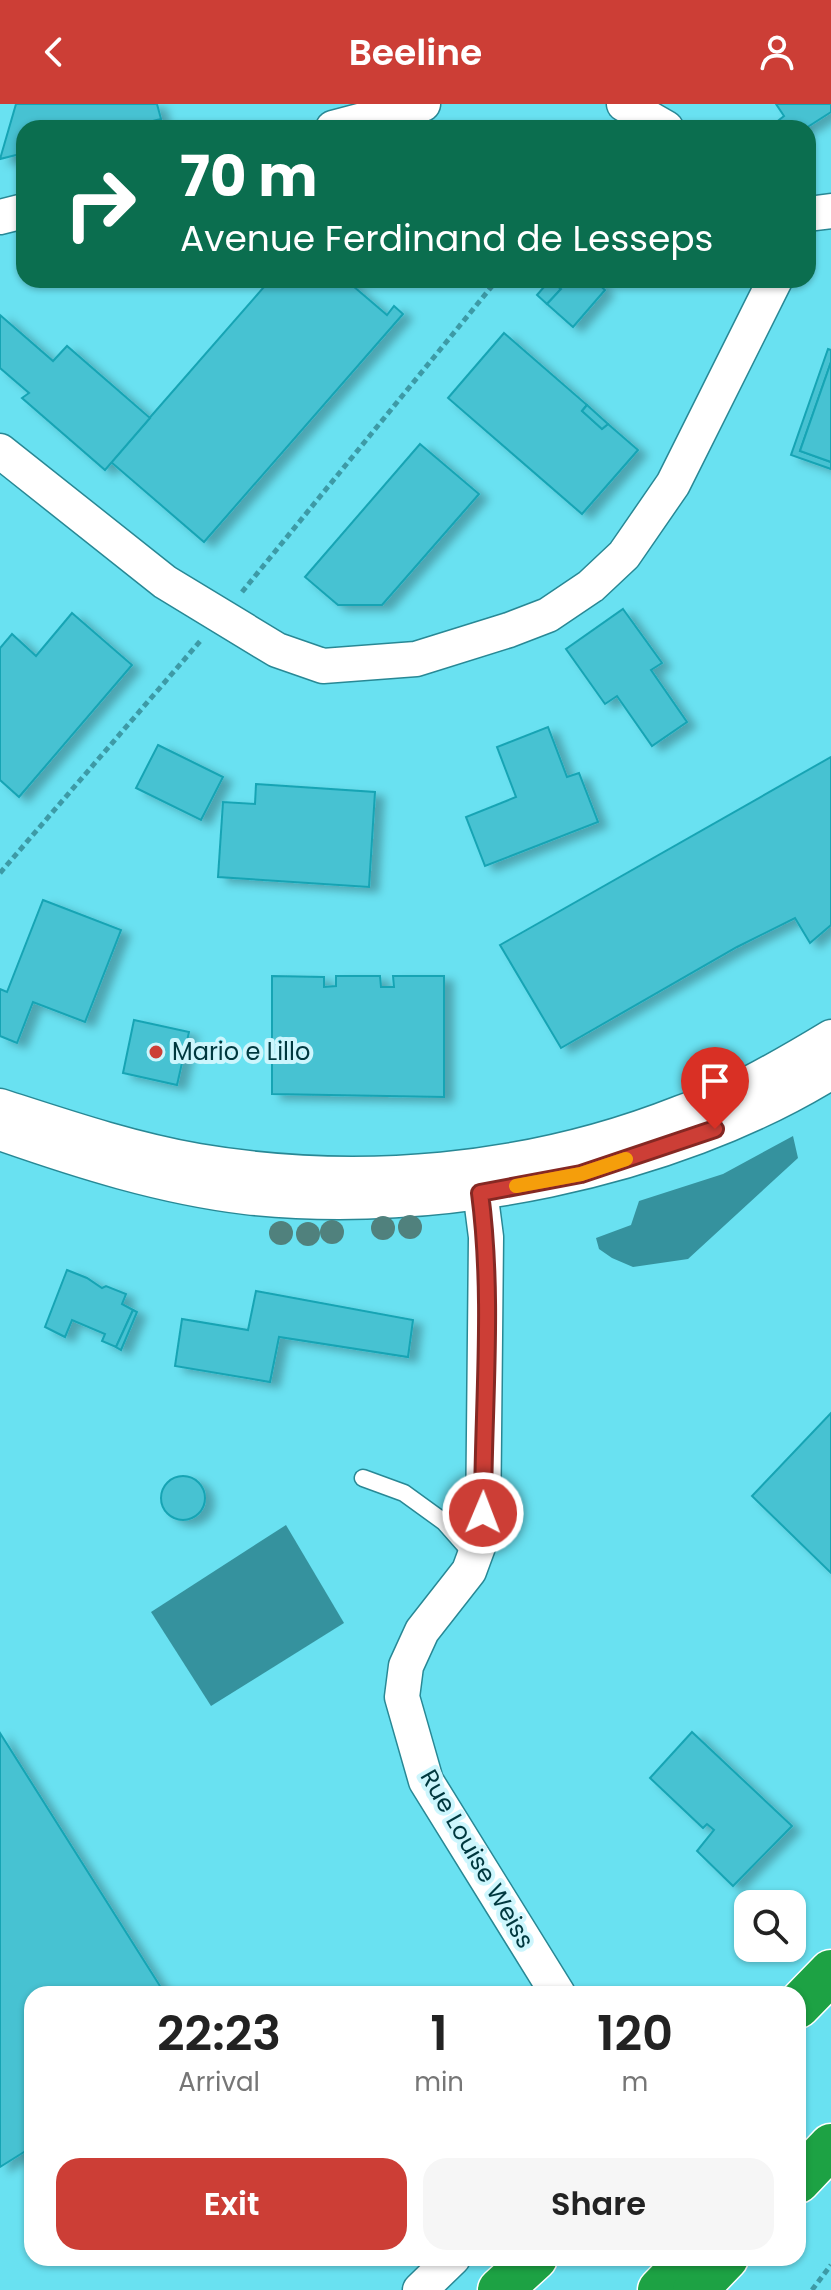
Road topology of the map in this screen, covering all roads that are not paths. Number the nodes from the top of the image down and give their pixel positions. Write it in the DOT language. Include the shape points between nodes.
graph roads {
  1 [pos="423,104"];
  2 [pos="624,104"];
  3 [pos="363,120"];
  4 [pos="652,120"];
  5 [pos="771,288"];
  6 [pos="0,451"];
  7 [pos="831,1037"];
  8 [pos="831,1072"];
  9 [pos="0,1106"];
  10 [pos="0,1133"];
  11 [pos="478,1180"];
  12 [pos="363,1478"];
  13 [pos="474,1556"];
  14 [pos="831,1972"];
  15 [pos="553,1986"];
  16 [pos="806,1998"];
  17 [pos="831,2113"];
  18 [pos="806,2139"];
  19 [pos="831,2146"];
  20 [pos="806,2173"];
  21 [pos="445,2266"];
  22 [pos="526,2266"];
  23 [pos="546,2266"];
  24 [pos="683,2266"];
  25 [pos="718,2266"];
  26 [pos="420,2290"];
  27 [pos="500,2290"];
  28 [pos="523,2290"];
  29 [pos="660,2290"];
  30 [pos="695,2290"];
  1 -- 3 [label="street"];
  2 -- 4 [label="street"];
  5 -- 6 [label="street" via="673,484 624,555 548,615 416,659 323,666 277,650 165,582"];
  7 -- 11 [label="street" via="728,1094 648,1126"];
  8 -- 11 [label="street" via="742,1119 581,1174"];
  9 -- 11 [label="street" via="97,1138 195,1161 253,1169"];
  10 -- 11 [label="street" via="106,1168 247,1197 358,1202"];
  11 -- 13 [label="street, Rue Louise Weiss" via="486,1237 486,1403 483,1533"];
  12 -- 13 [label="lane" via="404,1493 444,1522"];
  13 -- 15 [label="street, Rue Louise Weiss" via="469,1571 422,1631 406,1666 402,1697 426,1781"];
  14 -- 16 [label="highway"];
  17 -- 18 [label="highway"];
  19 -- 20 [label="highway"];
  21 -- 26 [label="street"];
  22 -- 27 [label="highway"];
  23 -- 28 [label="highway"];
  24 -- 29 [label="highway"];
  25 -- 30 [label="highway"];
}
